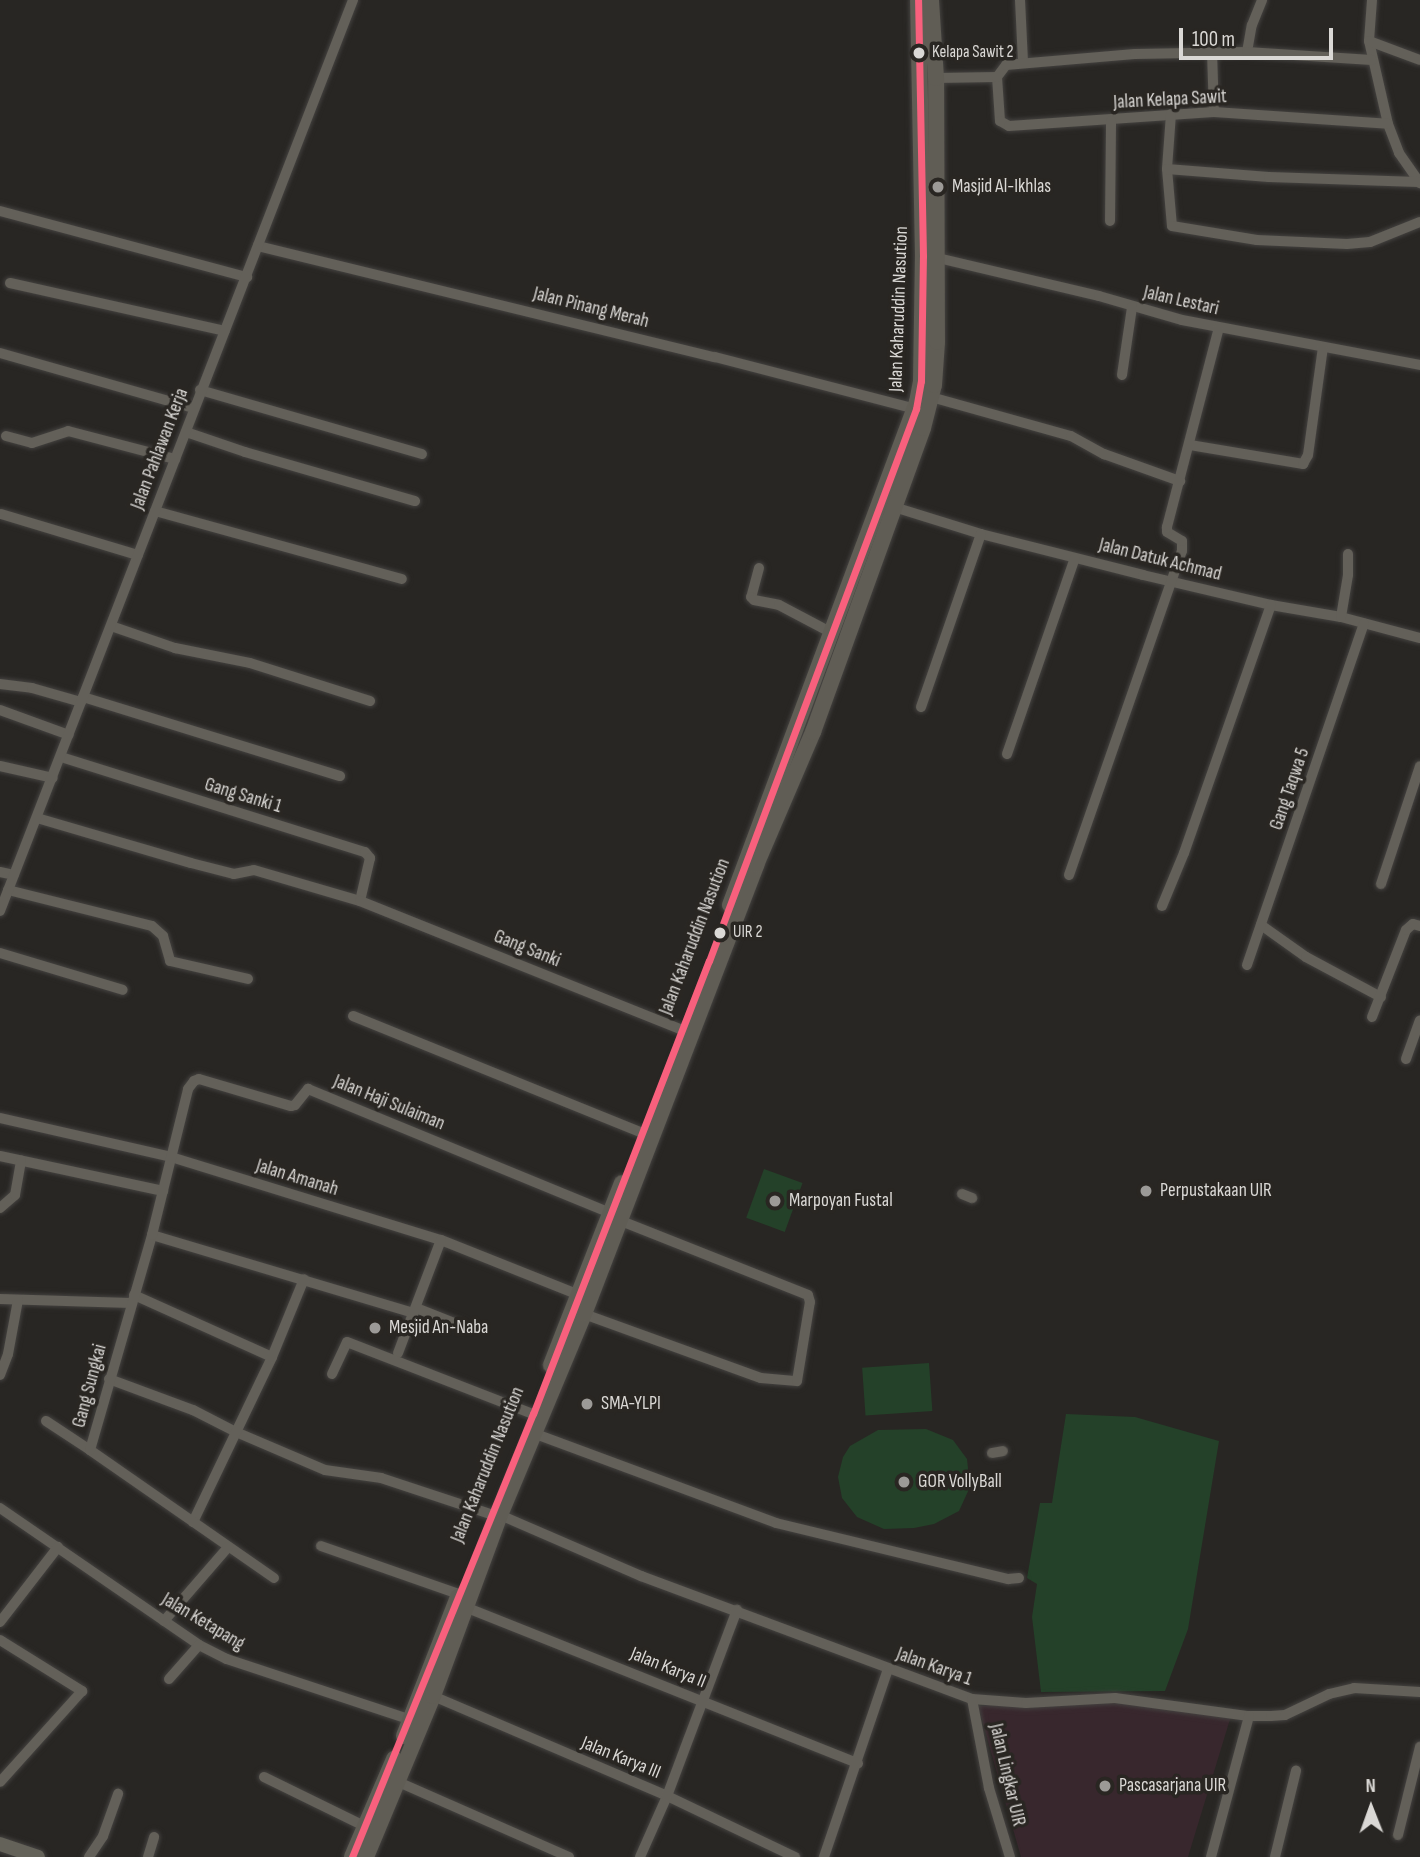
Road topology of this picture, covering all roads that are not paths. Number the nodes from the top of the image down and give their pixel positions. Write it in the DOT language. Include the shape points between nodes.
graph roads {
  1 [pos="353,0"];
  2 [pos="918,0"];
  3 [pos="931,0"];
  4 [pos="1020,0"];
  5 [pos="1262,0"];
  6 [pos="1373,0"];
  7 [pos="1369,41"];
  8 [pos="1212,52"];
  9 [pos="1247,52"];
  10 [pos="1372,60"];
  11 [pos="1420,60"];
  12 [pos="1023,62"];
  13 [pos="997,77"];
  14 [pos="936,78"];
  15 [pos="1214,112"];
  16 [pos="1171,114"];
  17 [pos="1111,121"];
  18 [pos="1388,124"];
  19 [pos="1167,169"];
  20 [pos="1419,182"];
  21 [pos="0,211"];
  22 [pos="1110,221"];
  23 [pos="1420,222"];
  24 [pos="258,246"];
  25 [pos="937,258"];
  26 [pos="247,277"];
  27 [pos="10,283"];
  28 [pos="1132,307"];
  29 [pos="1219,328"];
  30 [pos="225,331"];
  31 [pos="1323,347"];
  32 [pos="0,353"];
  33 [pos="1420,365"];
  34 [pos="1122,374"];
  35 [pos="200,390"];
  36 [pos="932,397"];
  37 [pos="192,408"];
  38 [pos="916,409"];
  39 [pos="186,432"];
  40 [pos="6,436"];
  41 [pos="1190,445"];
  42 [pos="422,454"];
  43 [pos="175,459"];
  44 [pos="1180,481"];
  45 [pos="415,501"];
  46 [pos="894,507"];
  47 [pos="155,511"];
  48 [pos="1,514"];
  49 [pos="981,534"];
  50 [pos="1348,554"];
  51 [pos="138,555"];
  52 [pos="1075,558"];
  53 [pos="759,568"];
  54 [pos="402,579"];
  55 [pos="1172,581"];
  56 [pos="1270,605"];
  57 [pos="1341,617"];
  58 [pos="1364,623"];
  59 [pos="111,625"];
  60 [pos="832,633"];
  61 [pos="848,638"];
  62 [pos="1420,638"];
  63 [pos="0,684"];
  64 [pos="82,700"];
  65 [pos="370,701"];
  66 [pos="921,707"];
  67 [pos="0,710"];
  68 [pos="69,735"];
  69 [pos="1007,754"];
  70 [pos="61,757"];
  71 [pos="0,766"];
  72 [pos="1420,766"];
  73 [pos="340,776"];
  74 [pos="53,778"];
  75 [pos="37,818"];
  76 [pos="0,872"];
  77 [pos="15,875"];
  78 [pos="1069,875"];
  79 [pos="1381,884"];
  80 [pos="8,890"];
  81 [pos="360,901"];
  82 [pos="1162,906"];
  83 [pos="0,911"];
  84 [pos="1261,925"];
  85 [pos="1420,926"];
  86 [pos="0,953"];
  87 [pos="1247,965"];
  88 [pos="248,979"];
  89 [pos="123,990"];
  90 [pos="1381,997"];
  91 [pos="353,1016"];
  92 [pos="1372,1017"];
  93 [pos="1420,1020"];
  94 [pos="682,1030"];
  95 [pos="1406,1059"];
  96 [pos="0,1118"];
  97 [pos="646,1135"];
  98 [pos="0,1156"];
  99 [pos="170,1157"];
  100 [pos="21,1161"];
  101 [pos="163,1191"];
  102 [pos="0,1208"];
  103 [pos="615,1216"];
  104 [pos="152,1235"];
  105 [pos="441,1240"];
  106 [pos="304,1279"];
  107 [pos="577,1294"];
  108 [pos="0,1299"];
  109 [pos="133,1299"];
  110 [pos="18,1300"];
  111 [pos="415,1311"];
  112 [pos="583,1314"];
  113 [pos="462,1326"];
  114 [pos="397,1356"];
  115 [pos="272,1357"];
  116 [pos="332,1374"];
  117 [pos="0,1376"];
  118 [pos="109,1379"];
  119 [pos="533,1414"];
  120 [pos="46,1421"];
  121 [pos="236,1432"];
  122 [pos="533,1433"];
  123 [pos="90,1450"];
  124 [pos="0,1508"];
  125 [pos="495,1514"];
  126 [pos="193,1522"];
  127 [pos="321,1546"];
  128 [pos="58,1547"];
  129 [pos="228,1547"];
  130 [pos="274,1578"];
  131 [pos="1019,1578"];
  132 [pos="462,1600"];
  133 [pos="737,1610"];
  134 [pos="164,1620"];
  135 [pos="0,1622"];
  136 [pos="448,1634"];
  137 [pos="0,1640"];
  138 [pos="199,1645"];
  139 [pos="888,1669"];
  140 [pos="169,1679"];
  141 [pos="1420,1692"];
  142 [pos="433,1696"];
  143 [pos="702,1699"];
  144 [pos="972,1699"];
  145 [pos="1249,1716"];
  146 [pos="411,1720"];
  147 [pos="1420,1747"];
  148 [pos="858,1763"];
  149 [pos="1296,1771"];
  150 [pos="264,1777"];
  151 [pos="396,1781"];
  152 [pos="0,1782"];
  153 [pos="118,1794"];
  154 [pos="667,1796"];
  155 [pos="365,1826"];
  156 [pos="1398,1835"];
  157 [pos="154,1838"];
  158 [pos="5,1849"];
  159 [pos="38,1857"];
  160 [pos="89,1857"];
  161 [pos="149,1857"];
  162 [pos="352,1857"];
  163 [pos="366,1857"];
  164 [pos="569,1857"];
  165 [pos="640,1857"];
  166 [pos="795,1857"];
  167 [pos="824,1857"];
  168 [pos="1010,1857"];
  169 [pos="1211,1857"];
  170 [pos="1275,1857"];
  1 -- 24 [label="street, Jalan Pahlawan Kerja"];
  2 -- 38 [label="highway, Jalan Kaharuddin Nasution" via="923,256 921,381"];
  3 -- 14 [label="highway, Jalan Kaharuddin Nasution"];
  4 -- 12 [label="street"];
  5 -- 9 [label="street"];
  6 -- 7 [label="street"];
  7 -- 10 [label="street"];
  7 -- 11 [label="street"];
  8 -- 9 [label="street"];
  8 -- 12 [label="street"];
  8 -- 15 [label="street"];
  9 -- 10 [label="street"];
  10 -- 18 [label="street"];
  12 -- 13 [label="street" via="1003,66"];
  13 -- 14 [label="street"];
  13 -- 17 [label="street, Jalan Kelapa Sawit" via="1004,125"];
  14 -- 25 [label="highway, Jalan Kaharuddin Nasution"];
  15 -- 16 [label="street, Jalan Kelapa Sawit"];
  15 -- 18 [label="street, Jalan Kelapa Sawit"];
  16 -- 17 [label="street, Jalan Kelapa Sawit"];
  16 -- 19 [label="street"];
  17 -- 22 [label="street"];
  18 -- 20 [label="street" via="1399,153"];
  19 -- 20 [label="street"];
  19 -- 23 [label="street" via="1170,224 1174,227 1257,240 1346,244 1370,242"];
  21 -- 26 [label="street"];
  24 -- 26 [label="street, Jalan Pahlawan Kerja"];
  24 -- 38 [label="street, Jalan Pinang Merah"];
  25 -- 28 [label="street, Jalan Lestari"];
  25 -- 36 [label="highway, Jalan Kaharuddin Nasution"];
  26 -- 30 [label="street, Jalan Pahlawan Kerja"];
  27 -- 30 [label="street"];
  28 -- 29 [label="street, Jalan Lestari"];
  28 -- 34 [label="street"];
  29 -- 31 [label="street, Jalan Lestari"];
  29 -- 41 [label="street"];
  30 -- 35 [label="street, Jalan Pahlawan Kerja"];
  31 -- 33 [label="street, Jalan Lestari"];
  31 -- 41 [label="street" via="1303,464"];
  32 -- 37 [label="street"];
  35 -- 37 [label="street, Jalan Pahlawan Kerja"];
  35 -- 42 [label="street"];
  36 -- 44 [label="street" via="1071,436 1104,454"];
  36 -- 46 [label="highway, Jalan Kaharuddin Nasution"];
  37 -- 39 [label="street, Jalan Pahlawan Kerja"];
  38 -- 60 [label="highway, Jalan Kaharuddin Nasution"];
  39 -- 43 [label="street, Jalan Pahlawan Kerja"];
  39 -- 45 [label="street"];
  40 -- 43 [label="street" via="37,443 68,431"];
  41 -- 44 [label="street"];
  43 -- 47 [label="street, Jalan Pahlawan Kerja"];
  44 -- 55 [label="street" via="1167,527 1182,543"];
  46 -- 49 [label="street, Jalan Datuk Achmad"];
  46 -- 61 [label="highway, Jalan Kaharuddin Nasution"];
  47 -- 51 [label="street, Jalan Pahlawan Kerja"];
  47 -- 54 [label="street"];
  48 -- 51 [label="street"];
  49 -- 52 [label="street, Jalan Datuk Achmad"];
  49 -- 66 [label="street"];
  50 -- 57 [label="street"];
  51 -- 59 [label="street, Jalan Pahlawan Kerja"];
  52 -- 55 [label="street, Jalan Datuk Achmad"];
  52 -- 69 [label="street"];
  53 -- 60 [label="street" via="754,600 779,605"];
  55 -- 56 [label="street, Jalan Datuk Achmad"];
  55 -- 78 [label="street"];
  56 -- 57 [label="street, Jalan Datuk Achmad"];
  56 -- 82 [label="street"];
  57 -- 58 [label="street, Jalan Datuk Achmad"];
  58 -- 62 [label="street, Jalan Datuk Achmad"];
  58 -- 84 [label="street, Gang Taqwa 5"];
  59 -- 64 [label="street, Jalan Pahlawan Kerja"];
  59 -- 65 [label="street" via="175,648 250,663"];
  60 -- 61 [label="highway"];
  60 -- 94 [label="highway, Jalan Kaharuddin Nasution"];
  61 -- 97 [label="highway, Jalan Kaharuddin Nasution"];
  63 -- 64 [label="street"];
  64 -- 68 [label="street, Jalan Pahlawan Kerja"];
  64 -- 73 [label="street"];
  67 -- 68 [label="street"];
  68 -- 70 [label="street, Jalan Pahlawan Kerja"];
  70 -- 74 [label="street, Jalan Pahlawan Kerja"];
  70 -- 81 [label="street, Gang Sanki 1" via="365,852 370,858"];
  71 -- 74 [label="street"];
  72 -- 79 [label="street"];
  74 -- 75 [label="street, Jalan Pahlawan Kerja"];
  75 -- 77 [label="street, Jalan Pahlawan Kerja"];
  75 -- 81 [label="street, Gang Sanki" via="191,863 234,874 254,870"];
  76 -- 77 [label="street"];
  77 -- 80 [label="street, Jalan Pahlawan Kerja"];
  80 -- 83 [label="street, Jalan Pahlawan Kerja"];
  80 -- 88 [label="street" via="152,926 163,936 170,961"];
  81 -- 94 [label="street, Gang Sanki"];
  84 -- 87 [label="street, Gang Taqwa 5"];
  84 -- 90 [label="street" via="1306,957"];
  85 -- 90 [label="street" via="1406,930"];
  86 -- 89 [label="street"];
  90 -- 92 [label="street"];
  91 -- 97 [label="street"];
  93 -- 95 [label="street"];
  94 -- 97 [label="highway, Jalan Kaharuddin Nasution"];
  96 -- 99 [label="street, Jalan Amanah"];
  97 -- 103 [label="highway, Jalan Kaharuddin Nasution"];
  98 -- 100 [label="street"];
  99 -- 101 [label="street, Gang Sungkai"];
  99 -- 103 [label="street, Jalan Haji Sulaiman" via="188,1089 197,1080 291,1106 308,1089"];
  99 -- 105 [label="street, Jalan Amanah"];
  100 -- 101 [label="street"];
  100 -- 102 [label="street" via="15,1195"];
  101 -- 104 [label="street, Gang Sungkai"];
  103 -- 107 [label="highway, Jalan Kaharuddin Nasution"];
  103 -- 112 [label="highway, Jalan Kaharuddin Nasution"];
  103 -- 112 [label="street" via="808,1295 797,1381 761,1378"];
  104 -- 106 [label="street"];
  104 -- 109 [label="street, Gang Sungkai"];
  105 -- 107 [label="street, Jalan Amanah"];
  105 -- 111 [label="street"];
  106 -- 111 [label="street"];
  106 -- 115 [label="street"];
  107 -- 119 [label="highway, Jalan Kaharuddin Nasution"];
  108 -- 110 [label="street"];
  109 -- 110 [label="street"];
  109 -- 115 [label="street"];
  109 -- 118 [label="street, Gang Sungkai"];
  110 -- 117 [label="street"];
  111 -- 113 [label="street"];
  111 -- 114 [label="street"];
  112 -- 122 [label="highway, Jalan Kaharuddin Nasution"];
  114 -- 116 [label="street" via="345,1342"];
  114 -- 119 [label="street"];
  115 -- 121 [label="street"];
  118 -- 121 [label="street, Jalan Karya 1" via="193,1410"];
  118 -- 123 [label="street, Gang Sungkai"];
  119 -- 125 [label="highway, Jalan Kaharuddin Nasution"];
  120 -- 123 [label="street"];
  121 -- 125 [label="street, Jalan Karya 1" via="325,1470 381,1478"];
  121 -- 126 [label="street"];
  122 -- 125 [label="highway, Jalan Kaharuddin Nasution"];
  122 -- 131 [label="street" via="776,1523"];
  123 -- 126 [label="street, Gang Sungkai"];
  124 -- 128 [label="street, Jalan Ketapang"];
  125 -- 132 [label="highway, Jalan Kaharuddin Nasution"];
  125 -- 133 [label="street, Jalan Karya 1" via="641,1576"];
  126 -- 129 [label="street, Gang Sungkai"];
  127 -- 132 [label="street, Jalan Karya II"];
  128 -- 134 [label="street, Jalan Ketapang"];
  128 -- 135 [label="street"];
  129 -- 130 [label="street, Gang Sungkai"];
  129 -- 134 [label="street"];
  132 -- 136 [label="highway, Jalan Kaharuddin Nasution"];
  132 -- 143 [label="street, Jalan Karya II"];
  133 -- 139 [label="street, Jalan Karya 1"];
  133 -- 143 [label="street"];
  134 -- 138 [label="street, Jalan Ketapang"];
  136 -- 142 [label="highway, Jalan Kaharuddin Nasution"];
  136 -- 146 [label="highway, Jalan Kaharuddin Nasution"];
  137 -- 152 [label="street" via="82,1690"];
  138 -- 140 [label="street"];
  138 -- 146 [label="street, Jalan Ketapang" via="243,1666"];
  139 -- 144 [label="street, Jalan Karya 1"];
  139 -- 148 [label="street"];
  141 -- 145 [label="street, Jalan Karya 1" via="1354,1689 1329,1694 1285,1715"];
  142 -- 151 [label="highway, Jalan Kaharuddin Nasution"];
  142 -- 154 [label="street, Jalan Karya III"];
  143 -- 148 [label="street, Jalan Karya II" via="770,1731"];
  143 -- 154 [label="street"];
  144 -- 145 [label="street, Jalan Karya 1" via="1026,1703 1115,1698"];
  144 -- 168 [label="street, Jalan Lingkar UIR" via="989,1788"];
  145 -- 169 [label="street"];
  146 -- 155 [label="highway, Jalan Kaharuddin Nasution"];
  147 -- 156 [label="street"];
  148 -- 167 [label="street"];
  149 -- 170 [label="street"];
  150 -- 155 [label="street"];
  151 -- 163 [label="highway, Jalan Kaharuddin Nasution"];
  151 -- 164 [label="street"];
  153 -- 160 [label="street" via="103,1836"];
  154 -- 165 [label="street"];
  154 -- 166 [label="street, Jalan Karya III"];
  155 -- 162 [label="highway, Jalan Kaharuddin Nasution"];
  157 -- 161 [label="street"];
  158 -- 159 [label="main road"];
}
